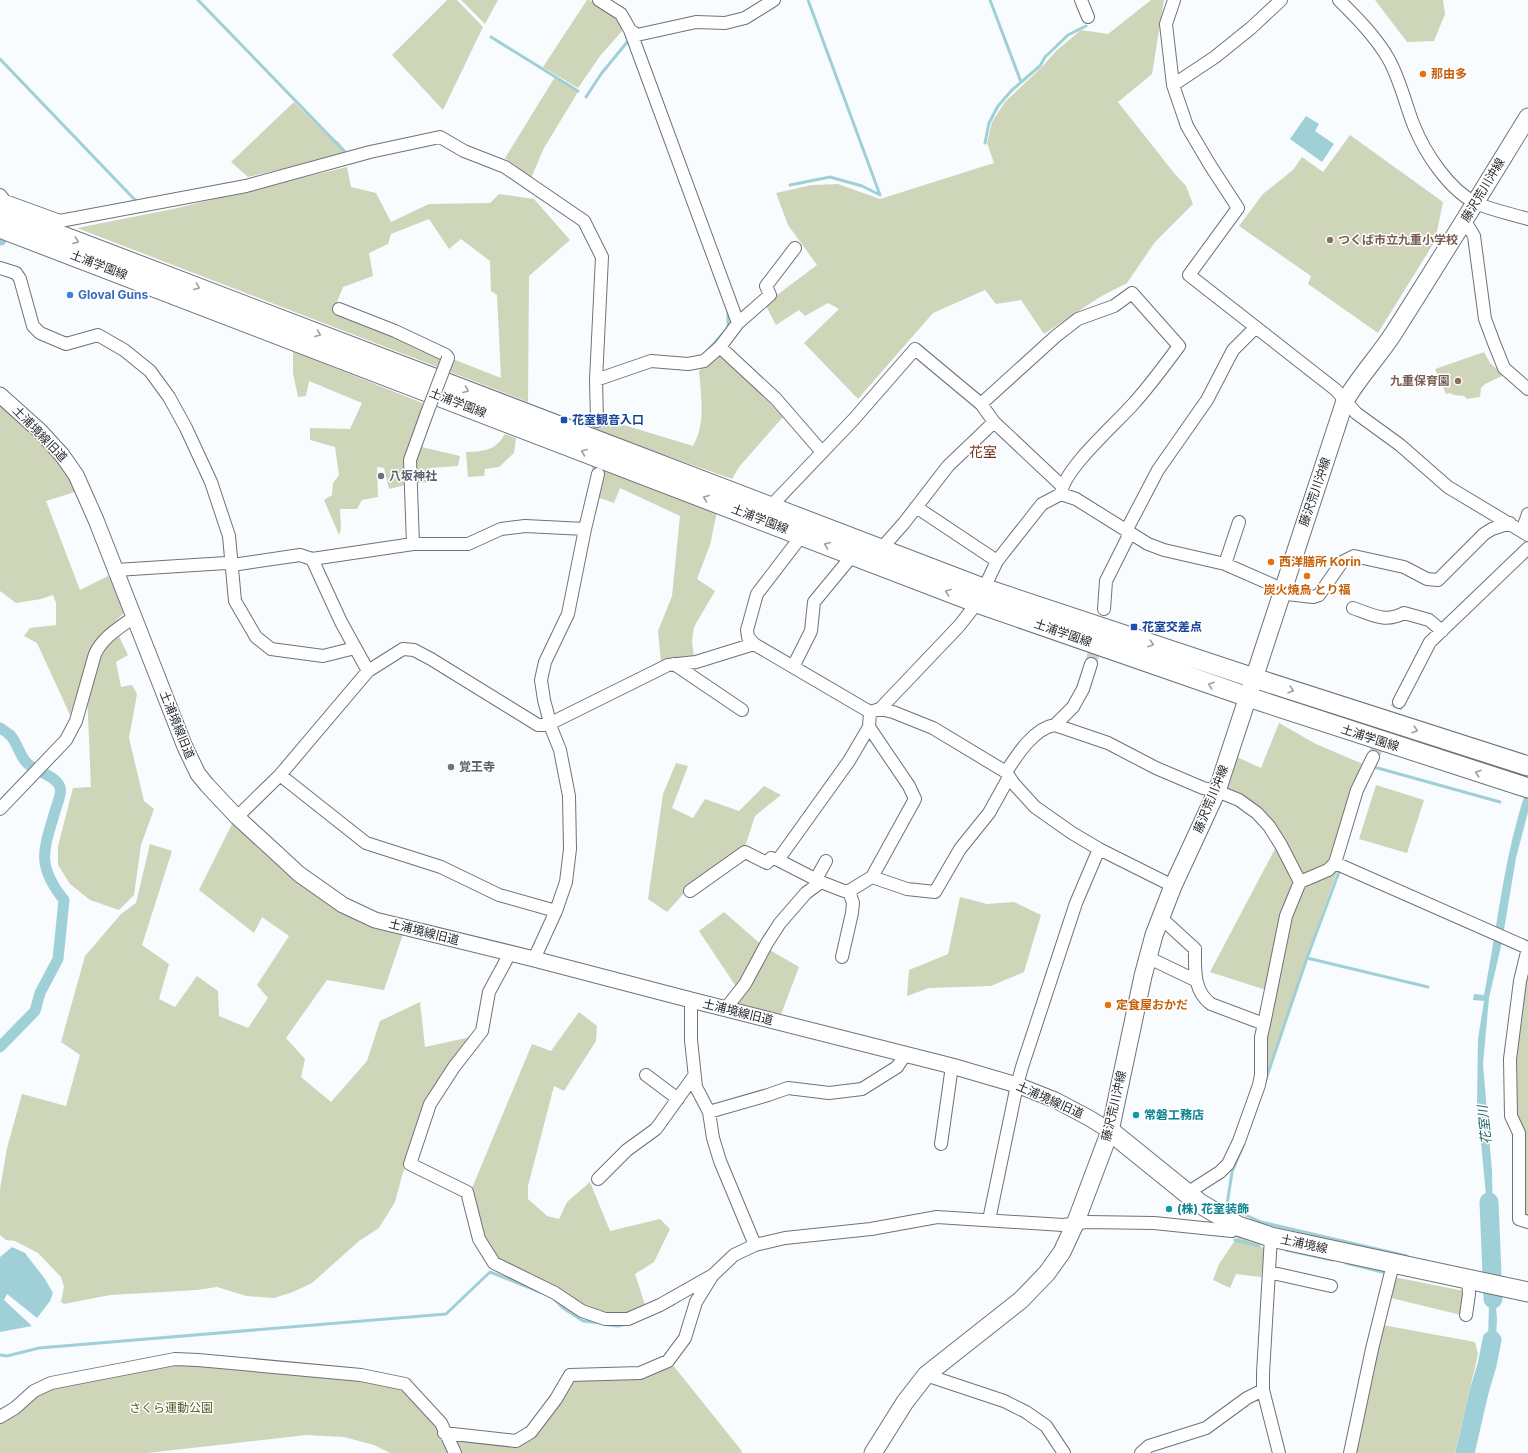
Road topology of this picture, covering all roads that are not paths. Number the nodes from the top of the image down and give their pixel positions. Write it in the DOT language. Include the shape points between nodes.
graph roads {
  1 [pos="599,0"];
  2 [pos="774,0"];
  3 [pos="1082,0"];
  4 [pos="1174,0"];
  5 [pos="1281,0"];
  6 [pos="1339,0"];
  7 [pos="1088,17"];
  8 [pos="630,30"];
  9 [pos="1173,85"];
  10 [pos="1528,117"];
  11 [pos="1475,203"];
  12 [pos="1,211"];
  13 [pos="1528,219"];
  14 [pos="1465,221"];
  15 [pos="53,233"];
  16 [pos="795,248"];
  17 [pos="0,268"];
  18 [pos="339,309"];
  19 [pos="738,324"];
  20 [pos="1255,328"];
  21 [pos="720,348"];
  22 [pos="596,380"];
  23 [pos="1528,389"];
  24 [pos="0,395"];
  25 [pos="1345,401"];
  26 [pos="981,404"];
  27 [pos="597,421"];
  28 [pos="994,422"];
  29 [pos="537,425"];
  30 [pos="822,452"];
  31 [pos="598,474"];
  32 [pos="1061,490"];
  33 [pos="770,507"];
  34 [pos="916,507"];
  35 [pos="1528,514"];
  36 [pos="1239,522"];
  37 [pos="1510,523"];
  38 [pos="585,528"];
  39 [pos="1128,532"];
  40 [pos="1525,533"];
  41 [pos="799,534"];
  42 [pos="413,544"];
  43 [pos="1528,548"];
  44 [pos="881,549"];
  45 [pos="850,555"];
  46 [pos="312,559"];
  47 [pos="997,561"];
  48 [pos="1225,564"];
  49 [pos="232,565"];
  50 [pos="116,570"];
  51 [pos="1282,590"];
  52 [pos="980,596"];
  53 [pos="1353,608"];
  54 [pos="1104,609"];
  55 [pos="134,618"];
  56 [pos="1442,631"];
  57 [pos="754,644"];
  58 [pos="355,648"];
  59 [pos="674,664"];
  60 [pos="1091,664"];
  61 [pos="794,667"];
  62 [pos="368,671"];
  63 [pos="1254,678"];
  64 [pos="1248,697"];
  65 [pos="1399,702"];
  66 [pos="742,710"];
  67 [pos="875,711"];
  68 [pos="551,723"];
  69 [pos="1055,725"];
  70 [pos="869,727"];
  71 [pos="1373,757"];
  72 [pos="1525,765"];
  73 [pos="1007,774"];
  74 [pos="280,775"];
  75 [pos="1522,786"];
  76 [pos="1217,790"];
  77 [pos="0,809"];
  78 [pos="237,817"];
  79 [pos="1099,849"];
  80 [pos="778,860"];
  81 [pos="826,861"];
  82 [pos="1335,863"];
  83 [pos="872,877"];
  84 [pos="819,881"];
  85 [pos="1300,882"];
  86 [pos="1173,886"];
  87 [pos="690,891"];
  88 [pos="849,891"];
  89 [pos="556,911"];
  90 [pos="1160,917"];
  91 [pos="510,954"];
  92 [pos="842,957"];
  93 [pos="1147,957"];
  94 [pos="534,959"];
  95 [pos="1196,980"];
  96 [pos="691,1000"];
  97 [pos="726,1008"];
  98 [pos="1264,1024"];
  99 [pos="905,1054"];
  100 [pos="952,1066"];
  101 [pos="646,1075"];
  102 [pos="694,1076"];
  103 [pos="1017,1085"];
  104 [pos="678,1099"];
  105 [pos="709,1112"];
  106 [pos="1110,1131"];
  107 [pos="941,1144"];
  108 [pos="598,1179"];
  109 [pos="1189,1195"];
  110 [pos="989,1220"];
  111 [pos="1528,1222"];
  112 [pos="1075,1224"];
  113 [pos="1238,1226"];
  114 [pos="1271,1237"];
  115 [pos="755,1245"];
  116 [pos="1393,1264"];
  117 [pos="1269,1272"];
  118 [pos="713,1275"];
  119 [pos="1470,1280"];
  120 [pos="1331,1286"];
  121 [pos="1520,1291"];
  122 [pos="1466,1315"];
  123 [pos="926,1375"];
  124 [pos="1263,1390"];
  125 [pos="0,1417"];
  126 [pos="444,1433"];
  127 [pos="455,1453"];
  128 [pos="873,1453"];
  129 [pos="1064,1453"];
  130 [pos="1141,1453"];
  131 [pos="1279,1453"];
  132 [pos="1350,1453"];
  1 -- 8 [label="street" via="621,14"];
  2 -- 8 [label="street" via="745,18 725,23 696,22 637,35"];
  3 -- 7 [label="street"];
  4 -- 9 [label="street" via="1166,24"];
  5 -- 9 [label="street" via="1215,57"];
  6 -- 11 [label="street" via="1367,29 1387,57 1414,126 1432,159 1446,178"];
  8 -- 19 [label="street"];
  9 -- 20 [label="street" via="1187,126 1238,208 1189,275"];
  10 -- 11 [label="main road, 藤沢荒川沖線"];
  11 -- 13 [label="street"];
  11 -- 14 [label="main road, 藤沢荒川沖線"];
  12 -- 15 [label="main road, 土浦学園線"];
  12 -- 15 [label="street"];
  14 -- 23 [label="street" via="1474,236 1485,319 1491,337 1504,368"];
  14 -- 25 [label="main road, 藤沢荒川沖線" via="1385,347"];
  15 -- 22 [label="street" via="246,186 370,152 440,137 464,151 505,167 584,221 602,257"];
  15 -- 29 [label="main road, 土浦学園線"];
  16 -- 19 [label="street" via="766,286 770,295"];
  17 -- 49 [label="street" via="16,273 20,279 33,326 40,333 66,344 98,335 124,350 150,371 169,397 211,482 229,536"];
  18 -- 42 [label="street, bridge" via="395,331 448,358 410,460"];
  19 -- 21 [label="street"];
  20 -- 25 [label="street" via="1336,390"];
  20 -- 39 [label="street" via="1234,350 1207,400 1158,470"];
  21 -- 22 [label="street" via="704,361 688,364 651,361"];
  21 -- 30 [label="street" via="776,399"];
  22 -- 27 [label="street"];
  24 -- 50 [label="street, 土浦境線旧道" via="40,431 76,475"];
  25 -- 37 [label="street" via="1356,413 1400,445 1448,487"];
  25 -- 51 [label="main road, 藤沢荒川沖線"];
  26 -- 28 [label="street"];
  26 -- 30 [label="street" via="915,349"];
  26 -- 32 [label="street" via="1078,319 1114,306 1132,293 1179,346 1135,402 1084,454"];
  28 -- 32 [label="street"];
  28 -- 34 [label="street" via="948,466"];
  29 -- 33 [label="main road, 土浦学園線"];
  41 -- 29 [label="main road, 土浦学園線, one-way"];
  30 -- 33 [label="street"];
  31 -- 38 [label="street"];
  32 -- 39 [label="street"];
  32 -- 47 [label="street" via="1042,504"];
  33 -- 44 [label="main road, 土浦学園線"];
  34 -- 44 [label="street"];
  34 -- 47 [label="street"];
  35 -- 40 [label="street"];
  36 -- 48 [label="street"];
  37 -- 40 [label="street"];
  37 -- 51 [label="street" via="1484,534 1438,580 1427,579 1404,567 1354,556 1342,562 1317,597 1287,594"];
  38 -- 42 [label="street" via="525,526 501,529 468,544"];
  38 -- 68 [label="street" via="568,614 545,662 541,680"];
  39 -- 48 [label="street" via="1164,550"];
  39 -- 54 [label="street" via="1106,581"];
  45 -- 41 [label="main road, 土浦学園線, one-way"];
  41 -- 57 [label="street" via="796,543 757,594 747,630"];
  42 -- 46 [label="street"];
  43 -- 56 [label="street"];
  44 -- 52 [label="main road, 土浦学園線"];
  52 -- 45 [label="main road, 土浦学園線, one-way"];
  45 -- 61 [label="street" via="814,602 811,631"];
  46 -- 49 [label="street" via="300,555"];
  46 -- 58 [label="street"];
  47 -- 52 [label="street"];
  48 -- 51 [label="street"];
  49 -- 50 [label="street" via="226,563"];
  49 -- 58 [label="street" via="235,601 256,638 271,649 323,656"];
  50 -- 55 [label="street, 土浦境線旧道"];
  51 -- 63 [label="main road, 藤沢荒川沖線"];
  52 -- 63 [label="main road, 土浦学園線, one-way"];
  64 -- 52 [label="main road, 土浦学園線, one-way"];
  52 -- 67 [label="street" via="959,626"];
  53 -- 56 [label="street" via="1382,618 1395,618 1404,613 1429,620"];
  55 -- 77 [label="street" via="99,645 76,721 66,740"];
  55 -- 78 [label="street, 土浦境線旧道" via="191,761 207,785"];
  56 -- 65 [label="street" via="1430,642"];
  57 -- 59 [label="street" via="696,662"];
  57 -- 61 [label="street"];
  58 -- 62 [label="street"];
  59 -- 66 [label="street"];
  59 -- 68 [label="street"];
  60 -- 69 [label="street" via="1083,689 1073,707"];
  61 -- 67 [label="street"];
  62 -- 68 [label="street" via="403,649 414,650 538,724"];
  62 -- 74 [label="street"];
  63 -- 64 [label="main road, 藤沢荒川沖線"];
  63 -- 72 [label="main road, 土浦学園線, one-way"];
  75 -- 64 [label="main road, 土浦学園線, one-way"];
  64 -- 76 [label="main road, 藤沢荒川沖線"];
  67 -- 70 [label="street"];
  67 -- 73 [label="street" via="893,712 933,728"];
  68 -- 89 [label="street" via="563,764 569,796 570,821 566,882"];
  69 -- 73 [label="street" via="1039,731 1018,754"];
  69 -- 76 [label="street" via="1108,743 1156,768 1203,788"];
  70 -- 80 [label="street" via="849,761"];
  70 -- 83 [label="street" via="915,799"];
  71 -- 82 [label="street" via="1357,790"];
  73 -- 79 [label="street" via="1035,807"];
  73 -- 83 [label="street" via="990,813 960,849 934,892 907,889"];
  74 -- 78 [label="street"];
  74 -- 89 [label="street" via="366,843 441,867 499,895"];
  76 -- 85 [label="street" via="1240,800 1269,826"];
  76 -- 86 [label="main road, 藤沢荒川沖線"];
  78 -- 91 [label="street, 土浦境線旧道" via="299,874 343,905 375,920"];
  79 -- 86 [label="street"];
  79 -- 103 [label="street" via="1076,903"];
  80 -- 84 [label="street"];
  80 -- 87 [label="street" via="771,858 767,863 746,852"];
  81 -- 84 [label="street"];
  82 -- 85 [label="street" via="1328,870"];
  82 -- 111 [label="street" via="1528,948 1520,981 1510,1059 1511,1116 1519,1133 1519,1220"];
  83 -- 88 [label="street"];
  84 -- 88 [label="street"];
  84 -- 97 [label="street" via="780,923 767,942 746,984"];
  85 -- 98 [label="street" via="1286,916"];
  86 -- 90 [label="main road, 藤沢荒川沖線"];
  88 -- 92 [label="street" via="853,903 852,913"];
  89 -- 94 [label="street"];
  90 -- 93 [label="main road, 藤沢荒川沖線"];
  90 -- 95 [label="street" via="1195,949"];
  91 -- 94 [label="street, 土浦境線旧道"];
  91 -- 118 [label="street" via="489,992 482,1031 430,1104 410,1164 466,1192 479,1239 494,1263 555,1293 582,1312 605,1319 628,1319 660,1305"];
  93 -- 95 [label="street"];
  93 -- 106 [label="main road, 藤沢荒川沖線"];
  94 -- 96 [label="street, 土浦境線旧道"];
  95 -- 98 [label="street" via="1202,996 1211,1004"];
  96 -- 97 [label="street, 土浦境線旧道"];
  96 -- 102 [label="street" via="690,1040"];
  97 -- 99 [label="street, 土浦境線旧道"];
  98 -- 109 [label="street" via="1261,1037 1261,1075 1239,1141 1228,1164"];
  99 -- 100 [label="street, 土浦境線旧道"];
  99 -- 105 [label="street" via="897,1067 862,1089 829,1093 788,1088"];
  100 -- 103 [label="street, 土浦境線旧道"];
  100 -- 107 [label="street"];
  101 -- 104 [label="street"];
  102 -- 104 [label="street"];
  102 -- 105 [label="street" via="696,1087"];
  103 -- 106 [label="street, 土浦境線旧道" via="1068,1106"];
  103 -- 110 [label="street"];
  104 -- 108 [label="street" via="656,1129 627,1150"];
  105 -- 115 [label="street" via="720,1160"];
  106 -- 109 [label="main road, 土浦境線"];
  106 -- 112 [label="main road, 藤沢荒川沖線"];
  109 -- 113 [label="main road, 土浦境線"];
  110 -- 112 [label="street"];
  110 -- 115 [label="street" via="937,1217 871,1229 785,1238"];
  112 -- 113 [label="street" via="1154,1223 1232,1231"];
  112 -- 123 [label="main road, 藤沢荒川沖線" via="1056,1262 1035,1287"];
  113 -- 114 [label="main road, 土浦境線"];
  114 -- 116 [label="main road, 土浦境線"];
  114 -- 117 [label="street"];
  115 -- 118 [label="street" via="734,1255"];
  116 -- 119 [label="main road, 土浦境線"];
  116 -- 132 [label="street"];
  117 -- 120 [label="street"];
  117 -- 124 [label="street"];
  118 -- 126 [label="street" via="696,1302 685,1338 668,1361 640,1373 570,1375 531,1432 516,1442"];
  119 -- 121 [label="main road, 土浦境線"];
  119 -- 122 [label="street"];
  123 -- 128 [label="main road, 藤沢荒川沖線" via="905,1402"];
  123 -- 129 [label="street" via="1016,1406 1046,1426"];
  124 -- 130 [label="street" via="1206,1428 1149,1446"];
  124 -- 131 [label="street"];
  125 -- 126 [label="street" via="34,1391 51,1383 175,1359 354,1374 405,1384 441,1423"];
  126 -- 127 [label="street"];
}
